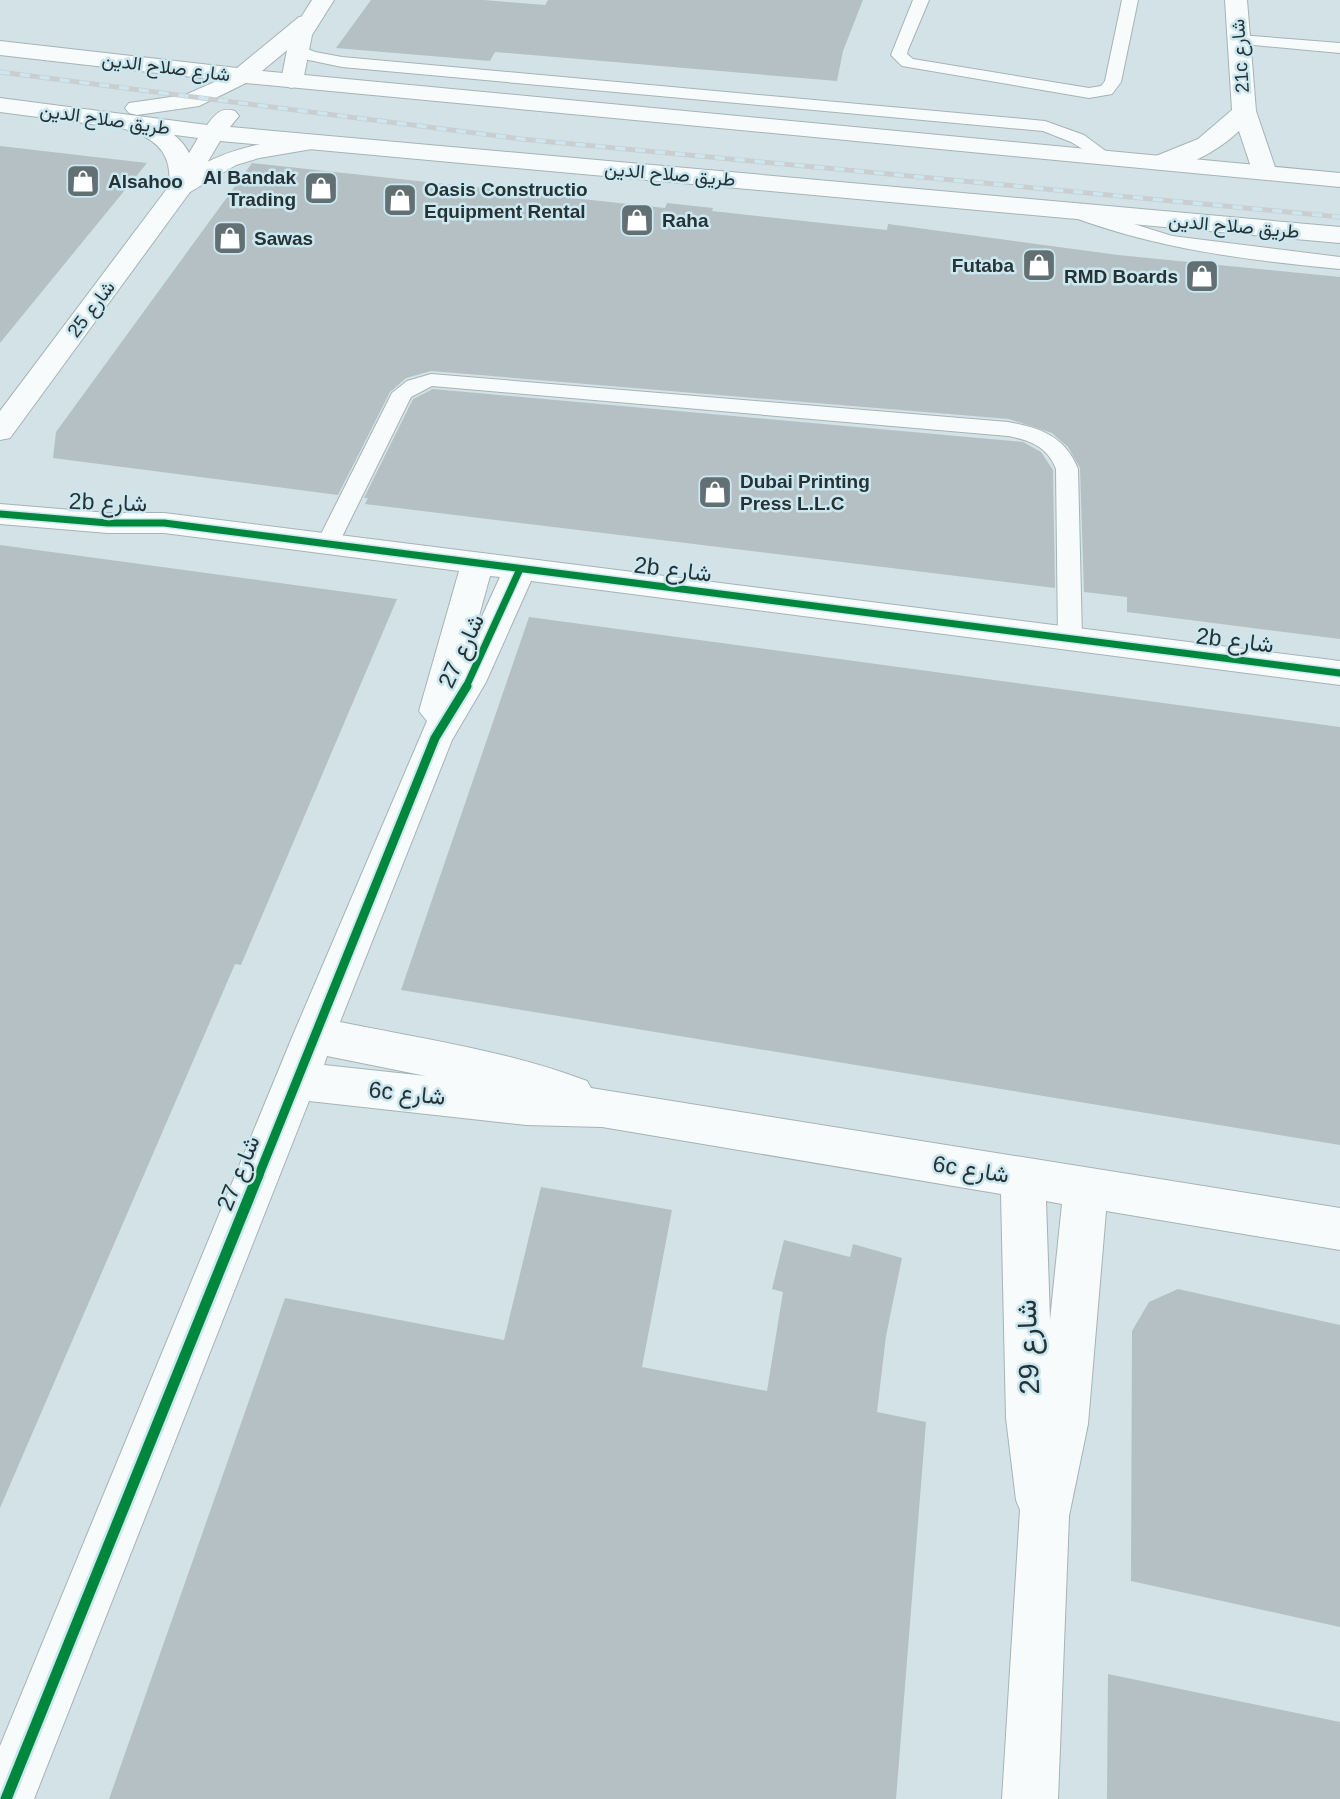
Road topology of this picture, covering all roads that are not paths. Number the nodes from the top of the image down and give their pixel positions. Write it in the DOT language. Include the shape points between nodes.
graph roads {
  1 [pos="323,0"];
  2 [pos="921,0"];
  3 [pos="1130,0"];
  4 [pos="1236,0"];
  5 [pos="307,22"];
  6 [pos="1239,40"];
  7 [pos="0,48"];
  8 [pos="1340,48"];
  9 [pos="296,49"];
  10 [pos="241,75"];
  11 [pos="292,81"];
  12 [pos="566,82"];
  13 [pos="332,86"];
  14 [pos="0,90"];
  15 [pos="509,102"];
  16 [pos="0,105"];
  17 [pos="1244,111"];
  18 [pos="127,122"];
  19 [pos="213,133"];
  20 [pos="316,142"];
  21 [pos="1106,158"];
  22 [pos="1160,163"];
  23 [pos="557,164"];
  24 [pos="1340,180"];
  25 [pos="181,187"];
  26 [pos="1256,190"];
  27 [pos="1074,211"];
  28 [pos="1340,235"];
  29 [pos="1340,263"];
  30 [pos="0,431"];
  31 [pos="0,490"];
  32 [pos="0,514"];
  33 [pos="164,523"];
  34 [pos="328,544"];
  35 [pos="477,563"];
  36 [pos="520,569"];
  37 [pos="1070,639"];
  38 [pos="1340,673"];
  39 [pos="435,738"];
  40 [pos="314,1035"];
  41 [pos="296,1081"];
  42 [pos="602,1108"];
  43 [pos="1023,1177"];
  44 [pos="1086,1187"];
  45 [pos="1340,1229"];
  46 [pos="1044,1516"];
  47 [pos="6,1799"];
  48 [pos="1030,1799"];
  1 -- 5 [label="street"];
  2 -- 3 [label="lane" via="900,50 908,63 1089,93 1106,90 1113,82"];
  4 -- 6 [label="street, 21c شارع"];
  5 -- 9 [label="street"];
  5 -- 10 [label="street"];
  6 -- 8 [label="lane"];
  6 -- 17 [label="street, 21c شارع"];
  7 -- 10 [label="street, شارع صلاح الدين"];
  9 -- 11 [label="street"];
  9 -- 12 [label="lane" via="342,62"];
  10 -- 11 [label="street, شارع صلاح الدين"];
  10 -- 14 [label="street" via="209,97 162,107 137,108"];
  11 -- 13 [label="street, شارع صلاح الدين"];
  12 -- 15 [label="street"];
  12 -- 21 [label="lane" via="1045,126 1091,144"];
  13 -- 15 [label="street"];
  13 -- 19 [label="street" via="288,91 255,101 235,110"];
  15 -- 21 [label="street"];
  16 -- 18 [label="street, طريق صلاح الدين"];
  17 -- 22 [label="street, 21c شارع" via="1213,141"];
  17 -- 26 [label="street, 21c شارع"];
  18 -- 19 [label="street, طريق صلاح الدين"];
  18 -- 25 [label="street" via="146,127 175,146 185,172"];
  19 -- 20 [label="street, طريق صلاح الدين"];
  19 -- 25 [label="street"];
  20 -- 23 [label="street, طريق صلاح الدين"];
  20 -- 25 [label="street, شارع 25" via="246,154 202,172"];
  21 -- 22 [label="street"];
  22 -- 26 [label="street"];
  23 -- 26 [label="street" via="673,155 1221,205"];
  23 -- 27 [label="street, طريق صلاح الدين"];
  24 -- 26 [label="street"];
  25 -- 30 [label="street, شارع 25"];
  27 -- 28 [label="street, طريق صلاح الدين"];
  27 -- 29 [label="lane" via="1110,227 1187,246"];
  31 -- 33 [label="street, 2b شارع"];
  32 -- 33 [label="street, 2b شارع"];
  33 -- 34 [label="street, 2b شارع"];
  34 -- 35 [label="street, 2b شارع"];
  34 -- 37 [label="lane" via="402,393 431,380 1019,431 1050,442 1063,454"];
  35 -- 36 [label="street, 2b شارع"];
  35 -- 39 [label="street, شارع 27" via="440,691"];
  36 -- 37 [label="street, 2b شارع"];
  36 -- 39 [label="street, شارع 27" via="469,682"];
  37 -- 38 [label="street, 2b شارع"];
  39 -- 40 [label="street, شارع 27"];
  40 -- 41 [label="street, شارع 27"];
  40 -- 42 [label="street, 6c شارع" via="533,1081"];
  41 -- 42 [label="street, 6c شارع" via="526,1106"];
  41 -- 47 [label="street, شارع 27"];
  42 -- 43 [label="street, 6c شارع"];
  43 -- 44 [label="street, 6c شارع"];
  43 -- 46 [label="street, شارع 29" via="1030,1418"];
  44 -- 45 [label="street, 6c شارع"];
  44 -- 46 [label="street, شارع 29" via="1064,1424"];
  46 -- 48 [label="street, شارع 29"];
}
